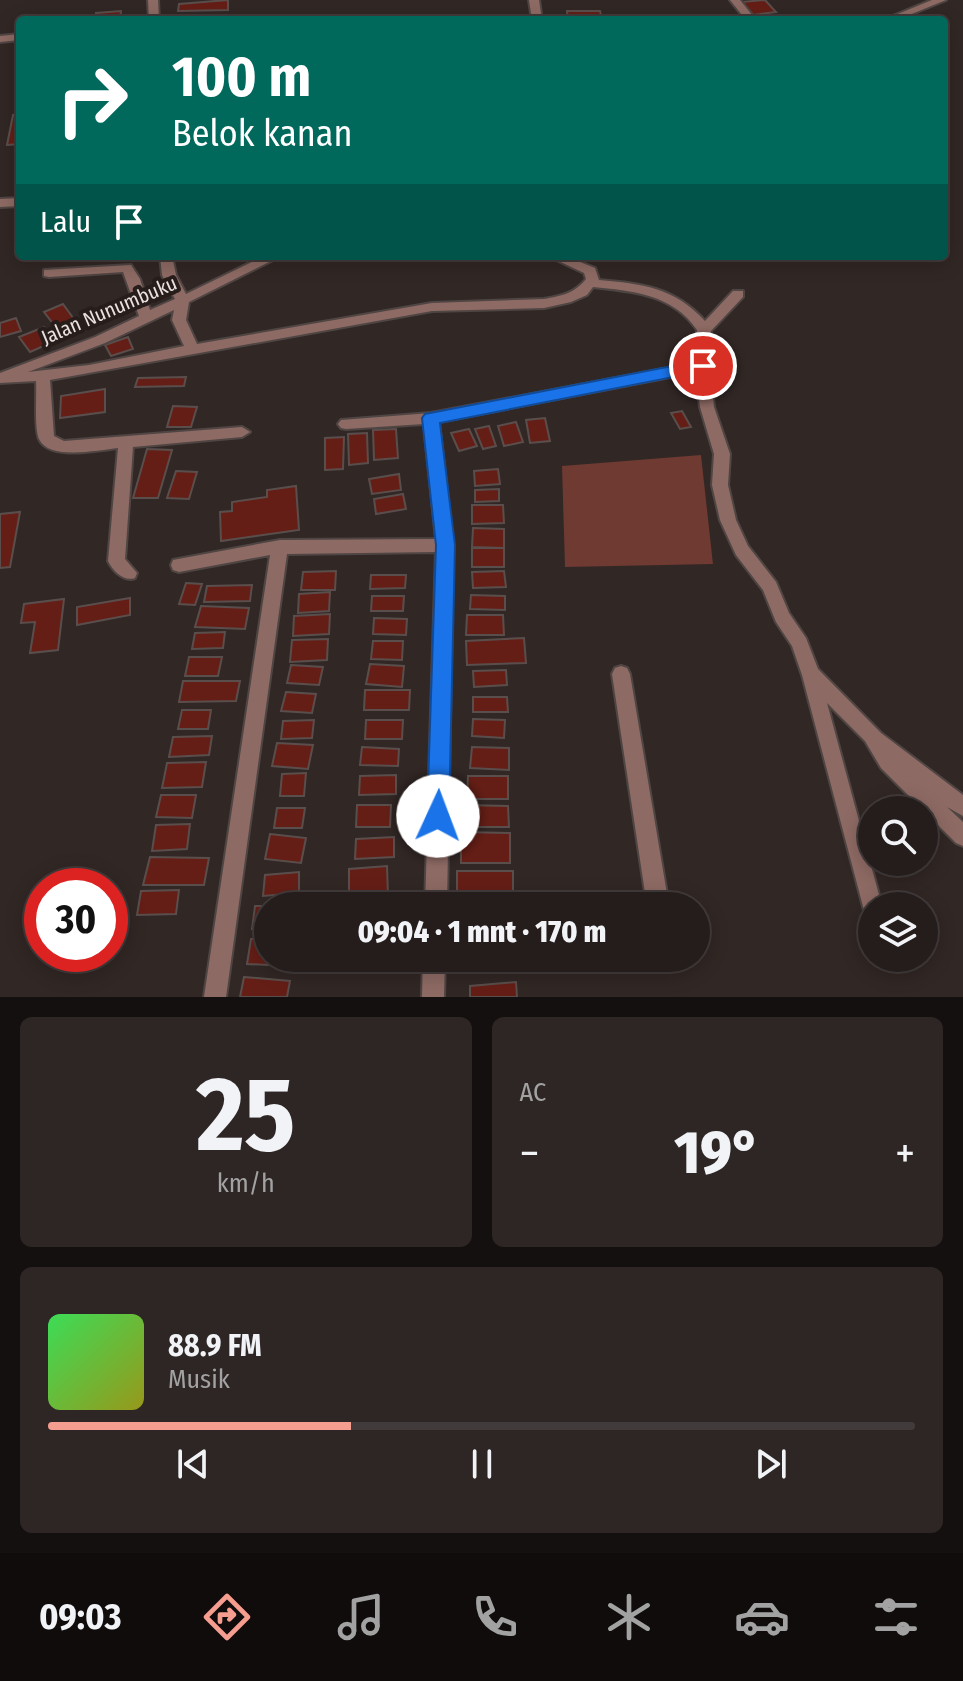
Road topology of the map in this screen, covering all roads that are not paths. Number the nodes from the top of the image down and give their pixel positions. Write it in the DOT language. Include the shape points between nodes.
graph roads {
  1 [pos="735,0"];
  2 [pos="941,0"];
  3 [pos="748,16"];
  4 [pos="899,16"];
  5 [pos="167,260"];
  6 [pos="267,260"];
  7 [pos="566,260"];
  8 [pos="49,273"];
  9 [pos="591,283"];
  10 [pos="738,294"];
  11 [pos="183,301"];
  12 [pos="147,318"];
  13 [pos="704,330"];
  14 [pos="192,349"];
  15 [pos="703,366"];
  16 [pos="0,377"];
  17 [pos="43,378"];
  18 [pos="431,418"];
  19 [pos="346,424"];
  20 [pos="242,432"];
  21 [pos="126,441"];
  22 [pos="445,545"];
  23 [pos="280,547"];
  24 [pos="179,565"];
  25 [pos="129,573"];
  26 [pos="621,674"];
  27 [pos="811,674"];
  28 [pos="872,735"];
  29 [pos="963,807"];
  30 [pos="963,836"];
  31 [pos="436,892"];
  32 [pos="656,892"];
  33 [pos="868,892"];
  34 [pos="434,972"];
  35 [pos="215,997"];
  36 [pos="433,997"];
  1 -- 3 [label="street"];
  2 -- 4 [label="street"];
  5 -- 11 [label="street"];
  6 -- 11 [label="street, Jalan Nunumbuku"];
  7 -- 9 [label="street" via="586,267"];
  8 -- 12 [label="street" via="126,268"];
  9 -- 13 [label="street" via="663,294 693,313"];
  9 -- 14 [label="street" via="582,294 556,301 439,305"];
  10 -- 13 [label="street"];
  11 -- 12 [label="street, Jalan Nunumbuku"];
  11 -- 14 [label="street" via="179,320"];
  12 -- 16 [label="street, Jalan Nunumbuku"];
  13 -- 15 [label="street"];
  14 -- 17 [label="street"];
  15 -- 18 [label="street"];
  15 -- 27 [label="street" via="707,407 722,454 720,485 728,520 742,550 770,587"];
  16 -- 17 [label="street"];
  17 -- 21 [label="street" via="46,437 52,444"];
  18 -- 19 [label="street"];
  18 -- 22 [label="street"];
  20 -- 21 [label="street"];
  21 -- 25 [label="street" via="116,561"];
  22 -- 23 [label="street"];
  22 -- 31 [label="street"];
  23 -- 24 [label="street"];
  23 -- 35 [label="street"];
  26 -- 32 [label="street"];
  27 -- 28 [label="street"];
  27 -- 33 [label="street"];
  28 -- 29 [label="street"];
  28 -- 30 [label="street" via="888,762"];
  34 -- 36 [label="street"];
}
